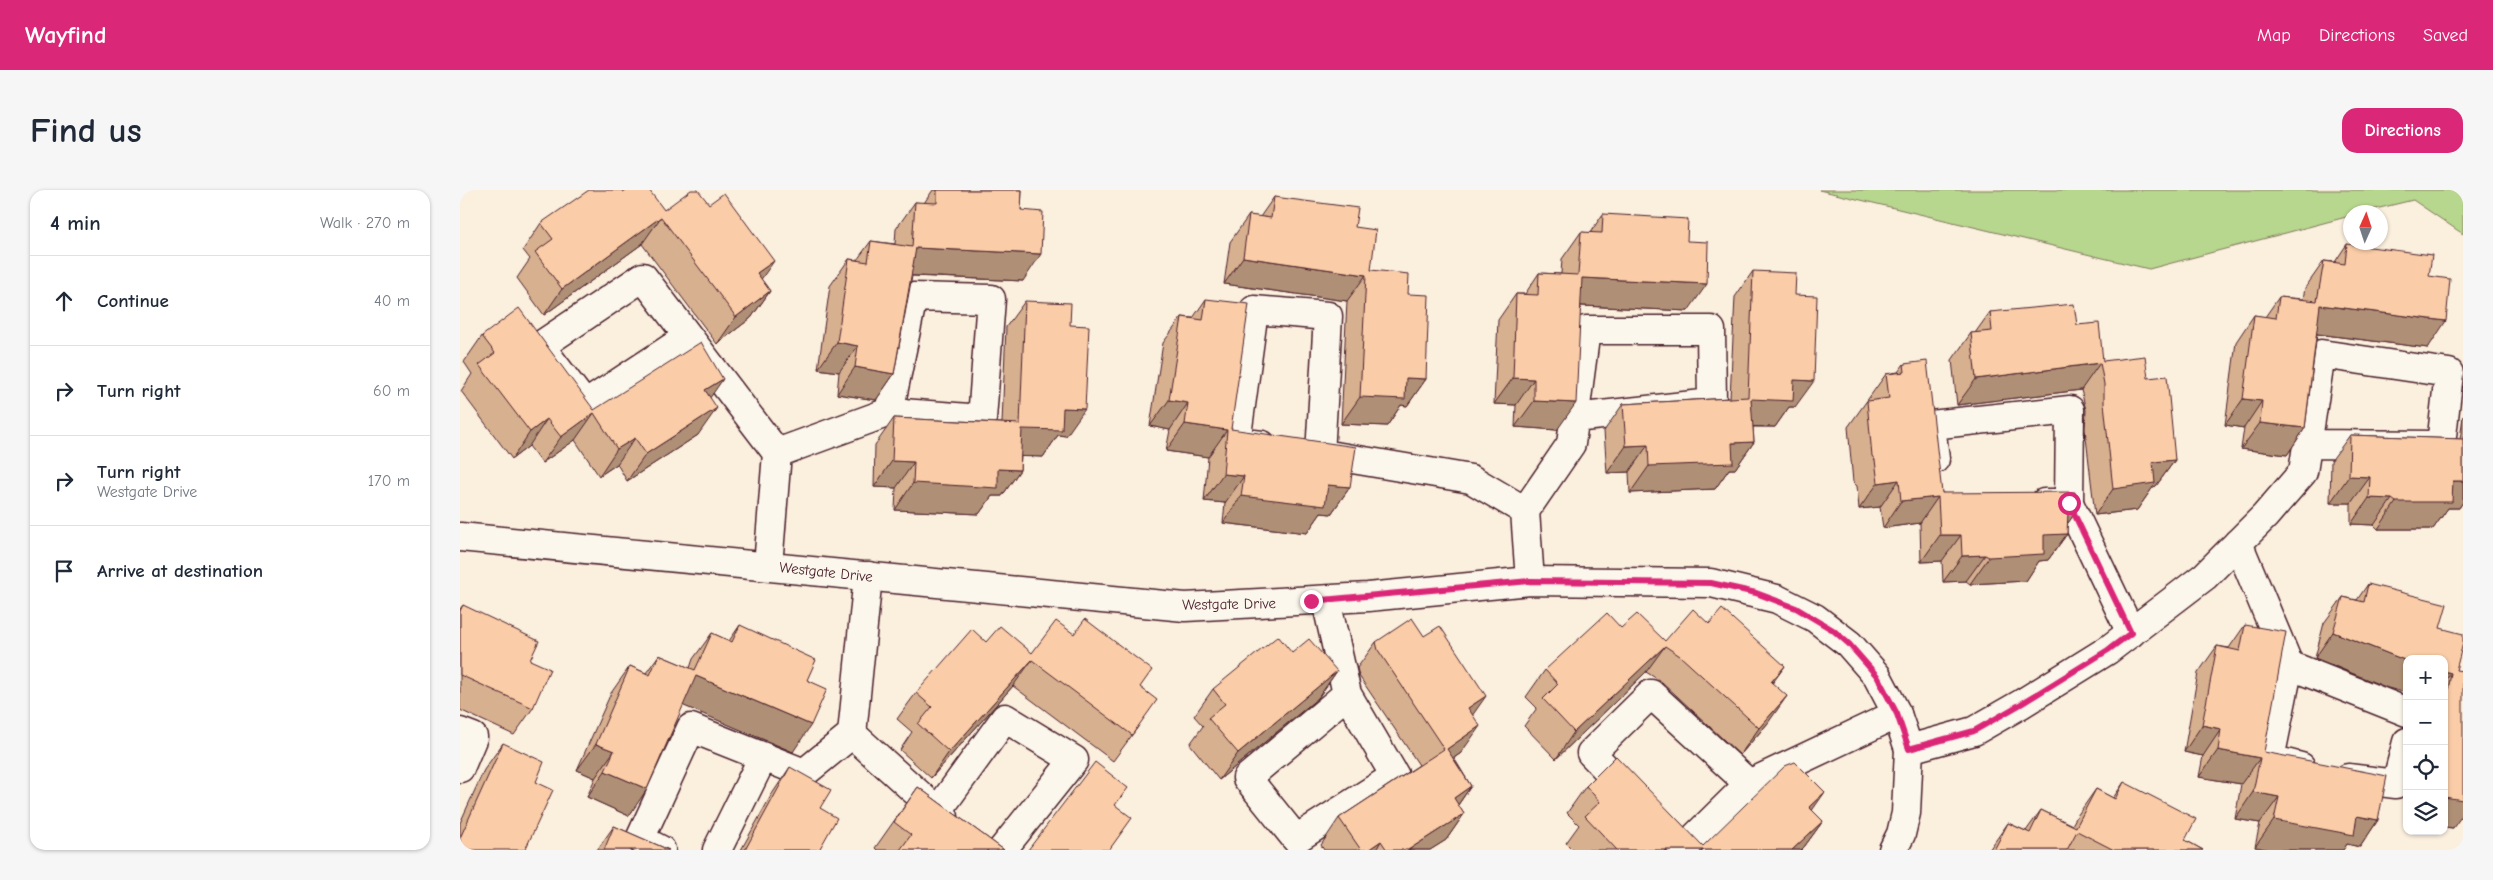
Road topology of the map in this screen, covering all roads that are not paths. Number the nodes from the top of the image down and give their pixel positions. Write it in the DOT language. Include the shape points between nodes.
graph roads {
  1 [pos="688,337"];
  2 [pos="889,412"];
  3 [pos="1574,418"];
  4 [pos="2307,444"];
  5 [pos="777,453"];
  6 [pos="1320,454"];
  7 [pos="1938,484"];
  8 [pos="2020,503"];
  9 [pos="2069,503"];
  10 [pos="1525,511"];
  11 [pos="460,537"];
  12 [pos="2238,543"];
  13 [pos="768,566"];
  14 [pos="868,576"];
  15 [pos="1530,581"];
  16 [pos="1326,600"];
  17 [pos="2131,633"];
  18 [pos="2289,665"];
  19 [pos="1347,694"];
  20 [pos="2403,710"];
  21 [pos="1897,714"];
  22 [pos="460,732"];
  23 [pos="852,734"];
  24 [pos="2406,745"];
  25 [pos="1909,749"];
  26 [pos="764,757"];
  27 [pos="460,768"];
  28 [pos="1749,784"];
  29 [pos="937,812"];
  30 [pos="977,839"];
  31 [pos="661,850"];
  32 [pos="717,850"];
  33 [pos="1002,850"];
  34 [pos="1892,850"];
  1 -- 1 [label="street" via="644,277 540,346 585,405"];
  1 -- 5 [label="street"];
  2 -- 2 [label="street" via="913,297 991,299 982,418"];
  2 -- 5 [label="street"];
  3 -- 3 [label="street" via="1586,330 1711,330 1712,403"];
  3 -- 10 [label="street" via="1571,444"];
  4 -- 4 [label="street" via="2321,354 2449,373 2442,445"];
  4 -- 12 [label="street" via="2303,472"];
  5 -- 13 [label="street"];
  6 -- 6 [label="street" via="1236,442 1254,310 1328,316"];
  6 -- 10 [label="street" via="1471,478"];
  7 -- 9 [label="street" via="1932,425 2070,410"];
  8 -- 9 [label="street"];
  9 -- 17 [label="street"];
  10 -- 15 [label="street"];
  11 -- 13 [label="street, Westgate Drive"];
  12 -- 17 [label="street" via="2205,576"];
  12 -- 18 [label="street"];
  13 -- 14 [label="street, Westgate Drive"];
  14 -- 16 [label="street, Westgate Drive" via="1186,607"];
  14 -- 23 [label="street"];
  15 -- 16 [label="street, Westgate Drive"];
  15 -- 21 [label="street, Westgate Drive" via="1711,583 1777,599 1815,618 1849,644 1877,676"];
  16 -- 19 [label="street"];
  17 -- 25 [label="street" via="1974,731"];
  18 -- 20 [label="street"];
  18 -- 24 [label="street" via="2270,760 2333,776 2396,784"];
  19 -- 19 [label="street" via="1247,778 1296,839 1395,776"];
  21 -- 25 [label="street, Westgate Drive"];
  21 -- 28 [label="street"];
  22 -- 27 [label="street" via="473,737"];
  23 -- 26 [label="street" via="804,773"];
  23 -- 29 [label="street"];
  25 -- 34 [label="street, Westgate Drive" via="1906,813 1901,834"];
  26 -- 31 [label="street" via="691,728 640,839"];
  26 -- 32 [label="street"];
  28 -- 28 [label="street" via="1651,694 1591,753 1684,848"];
  29 -- 30 [label="street"];
  29 -- 33 [label="street" via="1005,718 1074,760"];
}
